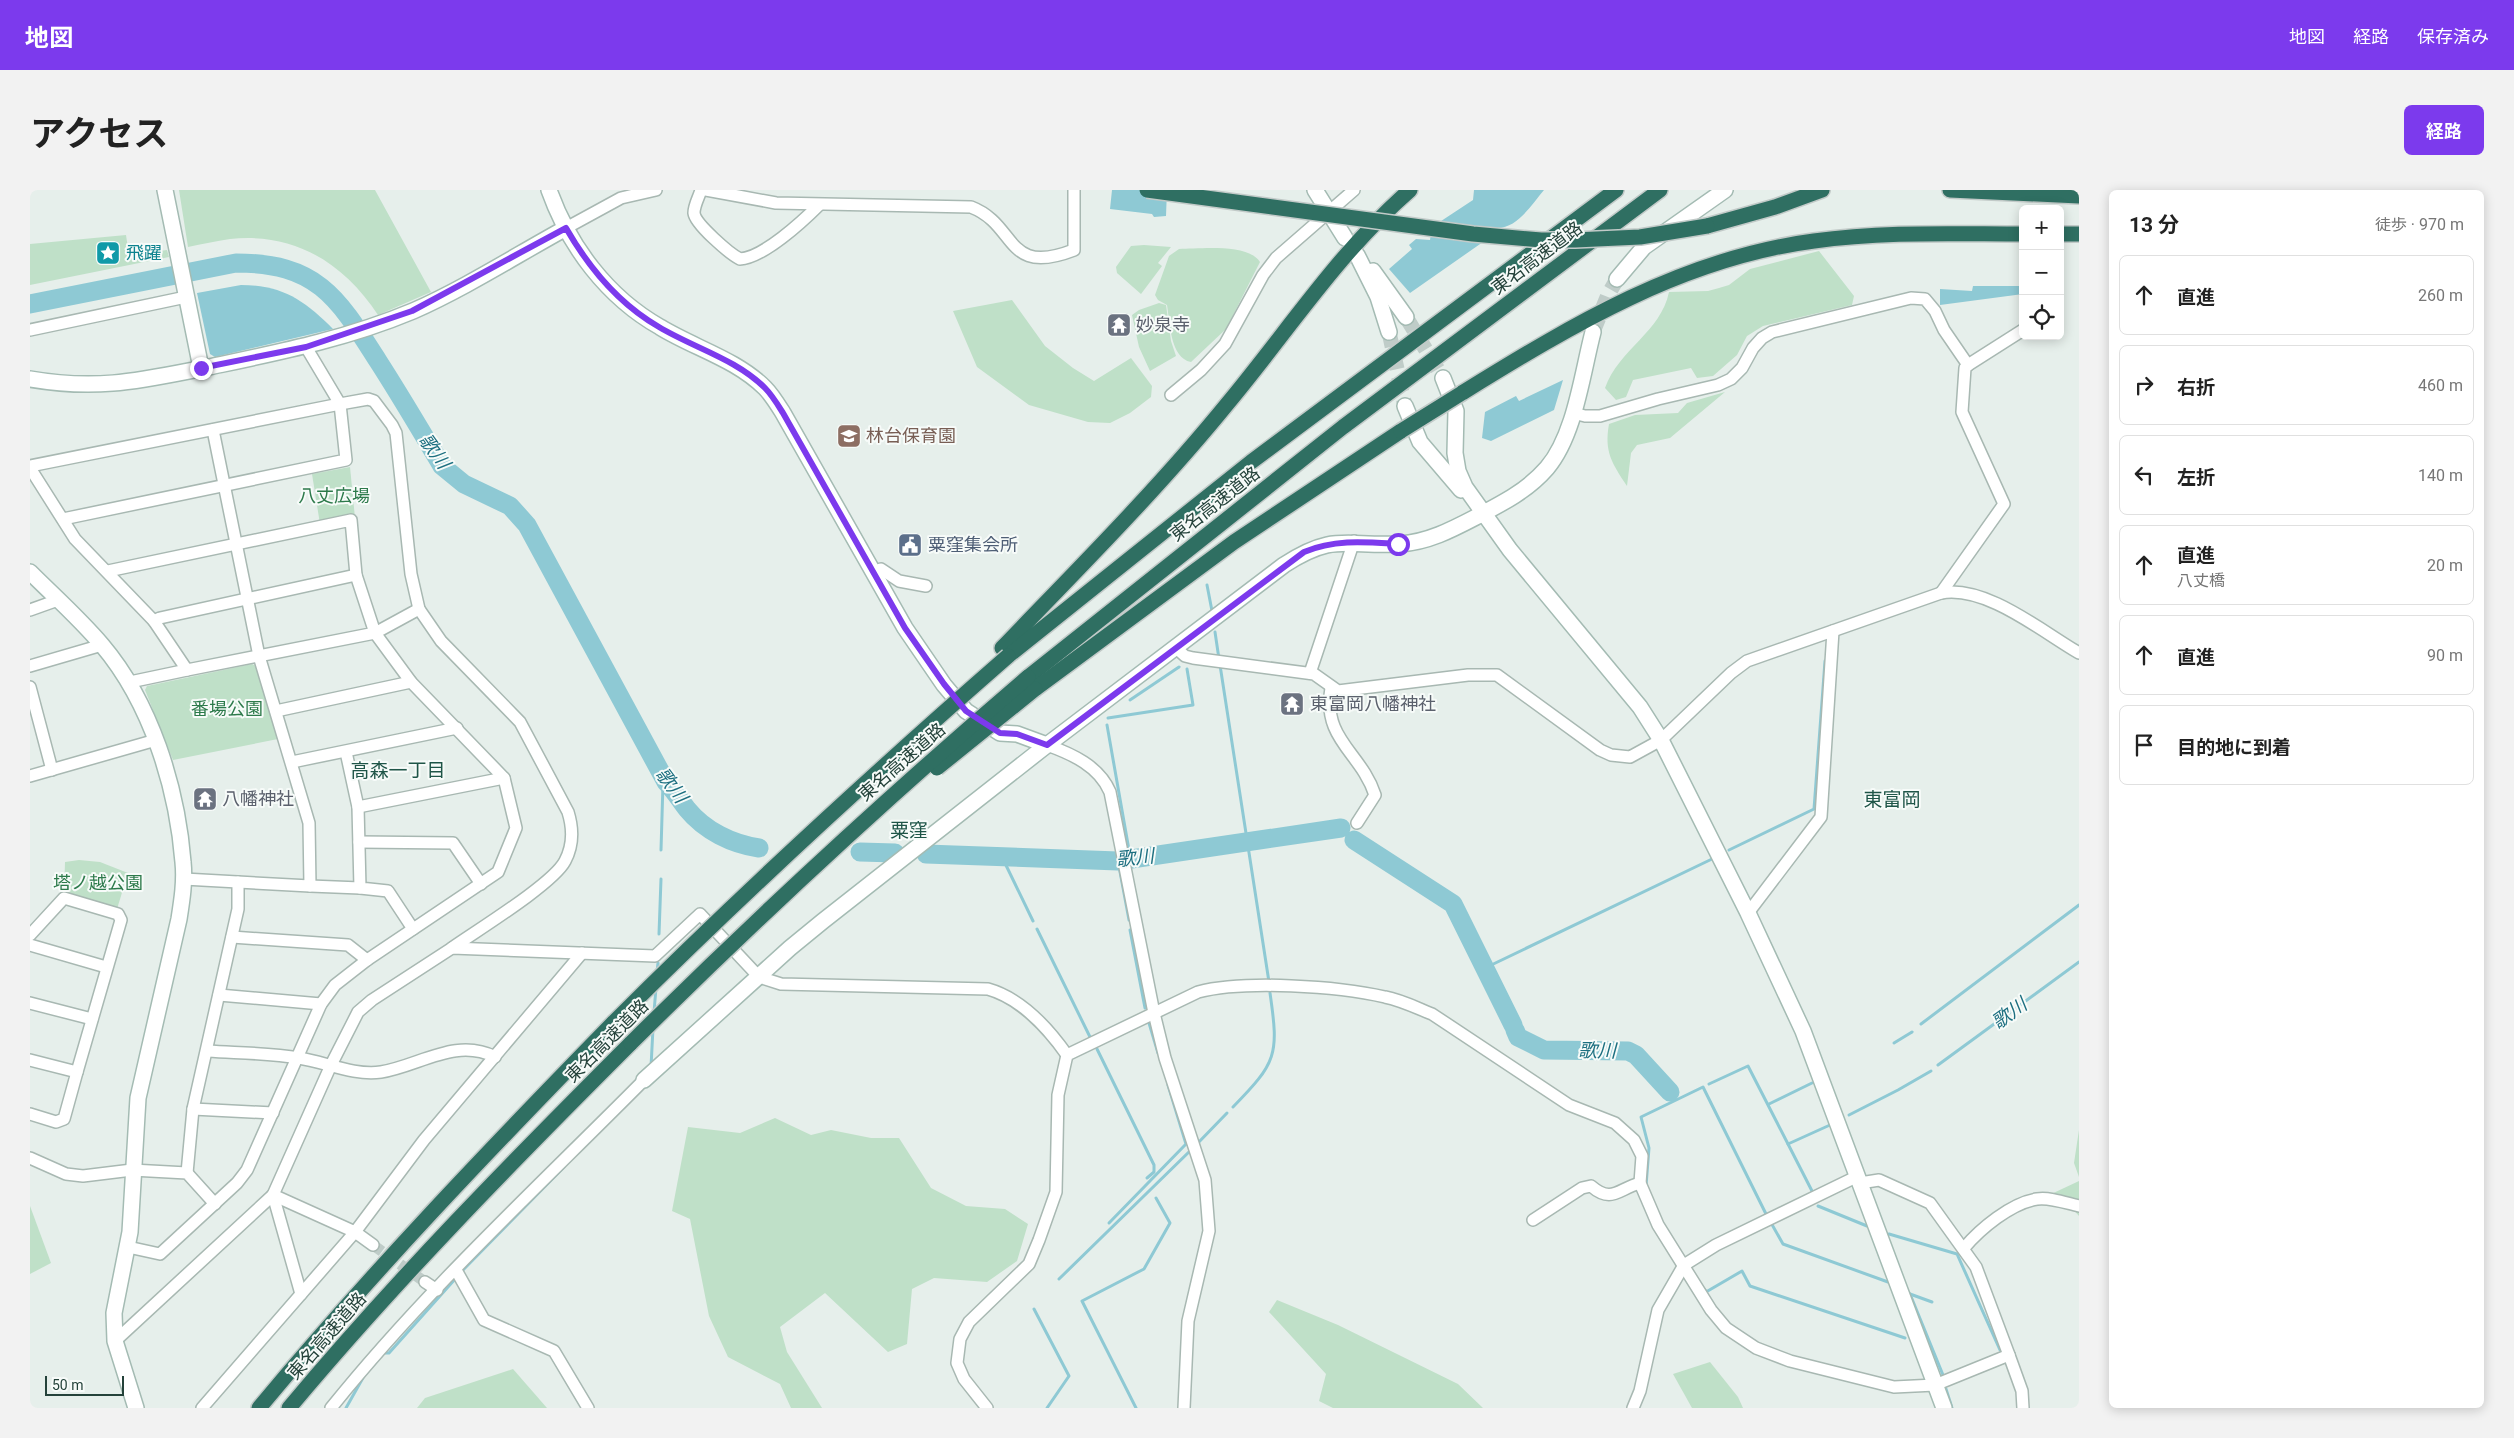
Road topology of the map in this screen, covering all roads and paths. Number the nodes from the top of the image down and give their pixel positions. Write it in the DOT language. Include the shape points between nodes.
graph roads {
  1 [pos="165,190"];
  2 [pos="549,190"];
  3 [pos="656,190"];
  4 [pos="701,190"];
  5 [pos="706,190"];
  6 [pos="1074,190"];
  7 [pos="1146,190"];
  8 [pos="1315,190"];
  9 [pos="1354,190"];
  10 [pos="1410,190"];
  11 [pos="1616,190"];
  12 [pos="1660,190"];
  13 [pos="1725,190"];
  14 [pos="1822,190"];
  15 [pos="1950,190"];
  16 [pos="2079,196"];
  17 [pos="819,205"];
  18 [pos="1328,211"];
  19 [pos="566,228"];
  20 [pos="2019,234"];
  21 [pos="2064,234"];
  22 [pos="2079,234"];
  23 [pos="1345,238"];
  24 [pos="1617,279"];
  25 [pos="186,293"];
  26 [pos="1406,317"];
  27 [pos="30,330"];
  28 [pos="1389,332"];
  29 [pos="1593,332"];
  30 [pos="2019,333"];
  31 [pos="306,347"];
  32 [pos="1968,365"];
  33 [pos="201,368"];
  34 [pos="1443,378"];
  35 [pos="30,379"];
  36 [pos="1170,394"];
  37 [pos="340,404"];
  38 [pos="1405,406"];
  39 [pos="1572,413"];
  40 [pos="213,430"];
  41 [pos="30,467"];
  42 [pos="225,486"];
  43 [pos="1483,513"];
  44 [pos="63,519"];
  45 [pos="1354,541"];
  46 [pos="236,543"];
  47 [pos="108,571"];
  48 [pos="30,572"];
  49 [pos="873,572"];
  50 [pos="356,575"];
  51 [pos="926,586"];
  52 [pos="1941,593"];
  53 [pos="248,599"];
  54 [pos="58,600"];
  55 [pos="419,609"];
  56 [pos="30,610"];
  57 [pos="154,621"];
  58 [pos="1833,631"];
  59 [pos="376,633"];
  60 [pos="102,645"];
  61 [pos="1176,648"];
  62 [pos="1005,652"];
  63 [pos="2079,652"];
  64 [pos="260,656"];
  65 [pos="30,666"];
  66 [pos="187,670"];
  67 [pos="1310,673"];
  68 [pos="130,682"];
  69 [pos="411,682"];
  70 [pos="1031,683"];
  71 [pos="30,687"];
  72 [pos="1331,688"];
  73 [pos="276,711"];
  74 [pos="457,728"];
  75 [pos="156,740"];
  76 [pos="1661,740"];
  77 [pos="1047,745"];
  78 [pos="346,752"];
  79 [pos="292,762"];
  80 [pos="52,770"];
  81 [pos="30,776"];
  82 [pos="504,778"];
  83 [pos="358,807"];
  84 [pos="1356,823"];
  85 [pos="359,842"];
  86 [pos="184,879"];
  87 [pos="238,882"];
  88 [pos="481,884"];
  89 [pos="310,886"];
  90 [pos="360,888"];
  91 [pos="1748,913"];
  92 [pos="413,929"];
  93 [pos="30,935"];
  94 [pos="232,938"];
  95 [pos="30,945"];
  96 [pos="452,948"];
  97 [pos="582,953"];
  98 [pos="367,960"];
  99 [pos="106,967"];
  100 [pos="759,977"];
  101 [pos="219,995"];
  102 [pos="30,1003"];
  103 [pos="321,1004"];
  104 [pos="1154,1013"];
  105 [pos="92,1019"];
  106 [pos="208,1051"];
  107 [pos="1067,1055"];
  108 [pos="494,1057"];
  109 [pos="298,1058"];
  110 [pos="30,1060"];
  111 [pos="331,1065"];
  112 [pos="77,1072"];
  113 [pos="644,1080"];
  114 [pos="193,1109"];
  115 [pos="273,1113"];
  116 [pos="30,1114"];
  117 [pos="30,1158"];
  118 [pos="132,1170"];
  119 [pos="187,1173"];
  120 [pos="1859,1180"];
  121 [pos="1640,1184"];
  122 [pos="273,1195"];
  123 [pos="215,1204"];
  124 [pos="2079,1206"];
  125 [pos="1533,1220"];
  126 [pos="355,1232"];
  127 [pos="373,1245"];
  128 [pos="128,1248"];
  129 [pos="1964,1248"];
  130 [pos="1684,1265"];
  131 [pos="456,1270"];
  132 [pos="425,1282"];
  133 [pos="437,1290"];
  134 [pos="301,1294"];
  135 [pos="115,1341"];
  136 [pos="2009,1355"];
  137 [pos="1935,1386"];
  138 [pos="136,1408"];
  139 [pos="202,1408"];
  140 [pos="259,1408"];
  141 [pos="289,1408"];
  142 [pos="331,1408"];
  143 [pos="588,1408"];
  144 [pos="987,1408"];
  145 [pos="1184,1408"];
  146 [pos="1633,1408"];
  147 [pos="1944,1408"];
  148 [pos="2023,1408"];
  1 -- 25 [label="street"];
  2 -- 19 [label="street"];
  3 -- 19 [label="street" via="621,198"];
  4 -- 17 [label="street" via="695,217 707,232 740,259 793,230"];
  5 -- 17 [label="street" via="761,202"];
  6 -- 17 [label="street" via="1074,250 1040,258 1017,250 990,217 971,206"];
  7 -- 14 [label="highway, bridge" via="1464,233 1533,239 1615,239 1707,226 1775,208"];
  8 -- 18 [label="street"];
  9 -- 18 [label="street"];
  10 -- 62 [label="highway" via="1381,216 1339,263 1261,364 1170,471"];
  11 -- 62 [label="highway, 東名高速道路" via="1251,462"];
  12 -- 70 [label="highway, 東名高速道路" via="1342,428"];
  13 -- 24 [label="street" via="1644,247"];
  15 -- 16 [label="highway"];
  18 -- 23 [label="street"];
  18 -- 36 [label="street" via="1270,265 1218,354"];
  19 -- 31 [label="street" via="431,302"];
  19 -- 49 [label="street" via="594,271 628,305 659,327 737,366 767,389"];
  20 -- 70 [label="highway, bridge" via="1841,238 1786,245 1678,276 1626,298 1401,431"];
  21 -- 22 [label="highway"];
  25 -- 27 [label="street"];
  25 -- 33 [label="street"];
  26 -- 28 [label="street" via="1377,276 1359,258 1378,297"];
  29 -- 39 [label="street"];
  30 -- 32 [label="street"];
  31 -- 33 [label="street"];
  31 -- 37 [label="street"];
  32 -- 39 [label="street" via="1930,303 1920,297 1911,298 1772,332 1753,348 1732,379 1718,385 1600,416"];
  32 -- 52 [label="street" via="1965,368 1962,412 2004,504"];
  33 -- 35 [label="street" via="110,385 76,386"];
  34 -- 43 [label="street" via="1456,411 1458,471"];
  37 -- 40 [label="street"];
  37 -- 42 [label="street" via="346,460"];
  37 -- 55 [label="street" via="368,399 374,401 396,433 411,574"];
  38 -- 43 [label="street" via="1420,442"];
  39 -- 43 [label="street" via="1562,442 1547,468 1521,492"];
  40 -- 41 [label="street"];
  40 -- 42 [label="street"];
  41 -- 44 [label="street"];
  42 -- 44 [label="street"];
  42 -- 46 [label="street"];
  43 -- 45 [label="street" via="1441,534 1416,542"];
  43 -- 76 [label="street" via="1640,707"];
  44 -- 47 [label="street" via="75,539"];
  45 -- 61 [label="street" via="1330,543 1304,552"];
  45 -- 67 [label="street"];
  46 -- 47 [label="street"];
  46 -- 50 [label="street" via="351,520"];
  46 -- 53 [label="street"];
  47 -- 57 [label="street"];
  48 -- 54 [label="street"];
  49 -- 51 [label="street" via="881,569 898,581"];
  49 -- 77 [label="street" via="921,653 966,711 1000,733 1017,734"];
  50 -- 53 [label="street"];
  50 -- 59 [label="street"];
  52 -- 58 [label="street"];
  52 -- 63 [label="street" via="1969,593 2000,605"];
  53 -- 57 [label="street"];
  53 -- 64 [label="street"];
  54 -- 56 [label="street"];
  54 -- 60 [label="street"];
  55 -- 59 [label="street"];
  55 -- 96 [label="street" via="441,641 520,722 572,825 565,862 548,880"];
  57 -- 66 [label="street"];
  58 -- 76 [label="street" via="1747,661"];
  58 -- 91 [label="street" via="1821,817"];
  59 -- 64 [label="street"];
  59 -- 69 [label="street"];
  60 -- 65 [label="street"];
  60 -- 68 [label="street"];
  61 -- 67 [label="street" via="1189,657"];
  61 -- 77 [label="street"];
  62 -- 140 [label="highway, 東名高速道路, bridge" via="777,863 614,1022 381,1267"];
  64 -- 66 [label="street"];
  64 -- 73 [label="street"];
  66 -- 68 [label="street"];
  67 -- 72 [label="street" via="1326,681"];
  68 -- 75 [label="street"];
  69 -- 73 [label="street"];
  69 -- 74 [label="street"];
  70 -- 141 [label="highway, 東名高速道路, bridge" via="906,782 791,887 631,1043 474,1202"];
  71 -- 80 [label="street"];
  72 -- 76 [label="street" via="1338,691 1468,675 1497,675 1611,755 1630,757"];
  72 -- 84 [label="street" via="1330,716 1335,732 1370,780 1375,795"];
  73 -- 79 [label="street"];
  74 -- 78 [label="street"];
  74 -- 82 [label="street"];
  75 -- 80 [label="street"];
  75 -- 86 [label="street" via="169,780"];
  76 -- 91 [label="street"];
  77 -- 100 [label="street" via="790,948"];
  77 -- 104 [label="street" via="1074,755 1107,785 1115,807"];
  78 -- 79 [label="street"];
  78 -- 83 [label="street"];
  79 -- 89 [label="street" via="309,823"];
  80 -- 81 [label="street"];
  82 -- 83 [label="street"];
  82 -- 88 [label="street" via="516,828 498,872"];
  83 -- 85 [label="street"];
  85 -- 88 [label="street" via="453,843"];
  85 -- 90 [label="street"];
  86 -- 87 [label="street"];
  86 -- 118 [label="street" via="179,919 138,1098"];
  87 -- 89 [label="street"];
  87 -- 94 [label="street" via="238,909"];
  88 -- 92 [label="street"];
  89 -- 90 [label="street"];
  90 -- 92 [label="street" via="388,891"];
  91 -- 120 [label="street" via="1803,1031"];
  92 -- 98 [label="street"];
  93 -- 99 [label="street" via="64,898 118,914 121,920"];
  94 -- 98 [label="street" via="348,945"];
  94 -- 101 [label="street"];
  95 -- 99 [label="street"];
  96 -- 97 [label="street"];
  96 -- 111 [label="street" via="358,1012"];
  97 -- 100 [label="street" via="655,956 700,914"];
  97 -- 108 [label="street"];
  98 -- 103 [label="street" via="335,985"];
  99 -- 105 [label="street"];
  100 -- 107 [label="street" via="781,984 988,989 1004,994 1050,1032"];
  100 -- 113 [label="street"];
  101 -- 103 [label="street"];
  101 -- 106 [label="street"];
  102 -- 105 [label="street"];
  103 -- 109 [label="street"];
  104 -- 107 [label="street"];
  104 -- 121 [label="street" via="1198,992 1218,987 1338,990 1386,997 1413,1006 1432,1014 1569,1105 1615,1123 1634,1140 1642,1156"];
  104 -- 145 [label="street" via="1165,1058 1205,1180 1209,1231 1188,1321"];
  105 -- 112 [label="street"];
  106 -- 109 [label="street"];
  106 -- 114 [label="street"];
  107 -- 144 [label="street" via="1058,1095 1056,1192 1029,1264 969,1322 960,1339 957,1364 964,1379"];
  108 -- 111 [label="street" via="474,1050 439,1054 380,1072 356,1072"];
  108 -- 126 [label="street" via="424,1140"];
  109 -- 111 [label="street"];
  109 -- 115 [label="street"];
  110 -- 112 [label="street"];
  111 -- 122 [label="street"];
  112 -- 116 [label="street" via="64,1119 56,1122"];
  113 -- 131 [label="street"];
  114 -- 115 [label="street"];
  114 -- 119 [label="street"];
  115 -- 123 [label="street" via="246,1170"];
  117 -- 118 [label="street" via="66,1174 83,1176"];
  118 -- 119 [label="street"];
  118 -- 128 [label="street"];
  119 -- 123 [label="street"];
  120 -- 129 [label="street" via="1879,1180 1930,1203"];
  120 -- 130 [label="street" via="1716,1245"];
  120 -- 137 [label="street"];
  121 -- 125 [label="street" via="1612,1196 1601,1195 1591,1186 1582,1188"];
  121 -- 130 [label="street" via="1658,1225"];
  122 -- 126 [label="street"];
  122 -- 134 [label="street"];
  122 -- 135 [label="street"];
  123 -- 128 [label="street" via="160,1254"];
  124 -- 129 [label="street" via="2037,1199 2022,1204 1992,1221"];
  126 -- 127 [label="street"];
  126 -- 134 [label="street"];
  128 -- 135 [label="street" via="114,1313"];
  129 -- 136 [label="street" via="1976,1267"];
  130 -- 137 [label="street" via="1726,1328 1756,1348 1790,1361 1894,1387"];
  130 -- 146 [label="street" via="1658,1310 1640,1391"];
  131 -- 133 [label="street"];
  131 -- 143 [label="street" via="484,1320 554,1351"];
  132 -- 133 [label="street"];
  133 -- 142 [label="street" via="363,1368"];
  134 -- 139 [label="street"];
  135 -- 138 [label="street"];
  136 -- 137 [label="street"];
  136 -- 148 [label="street" via="2022,1391"];
  137 -- 147 [label="street"];
}
